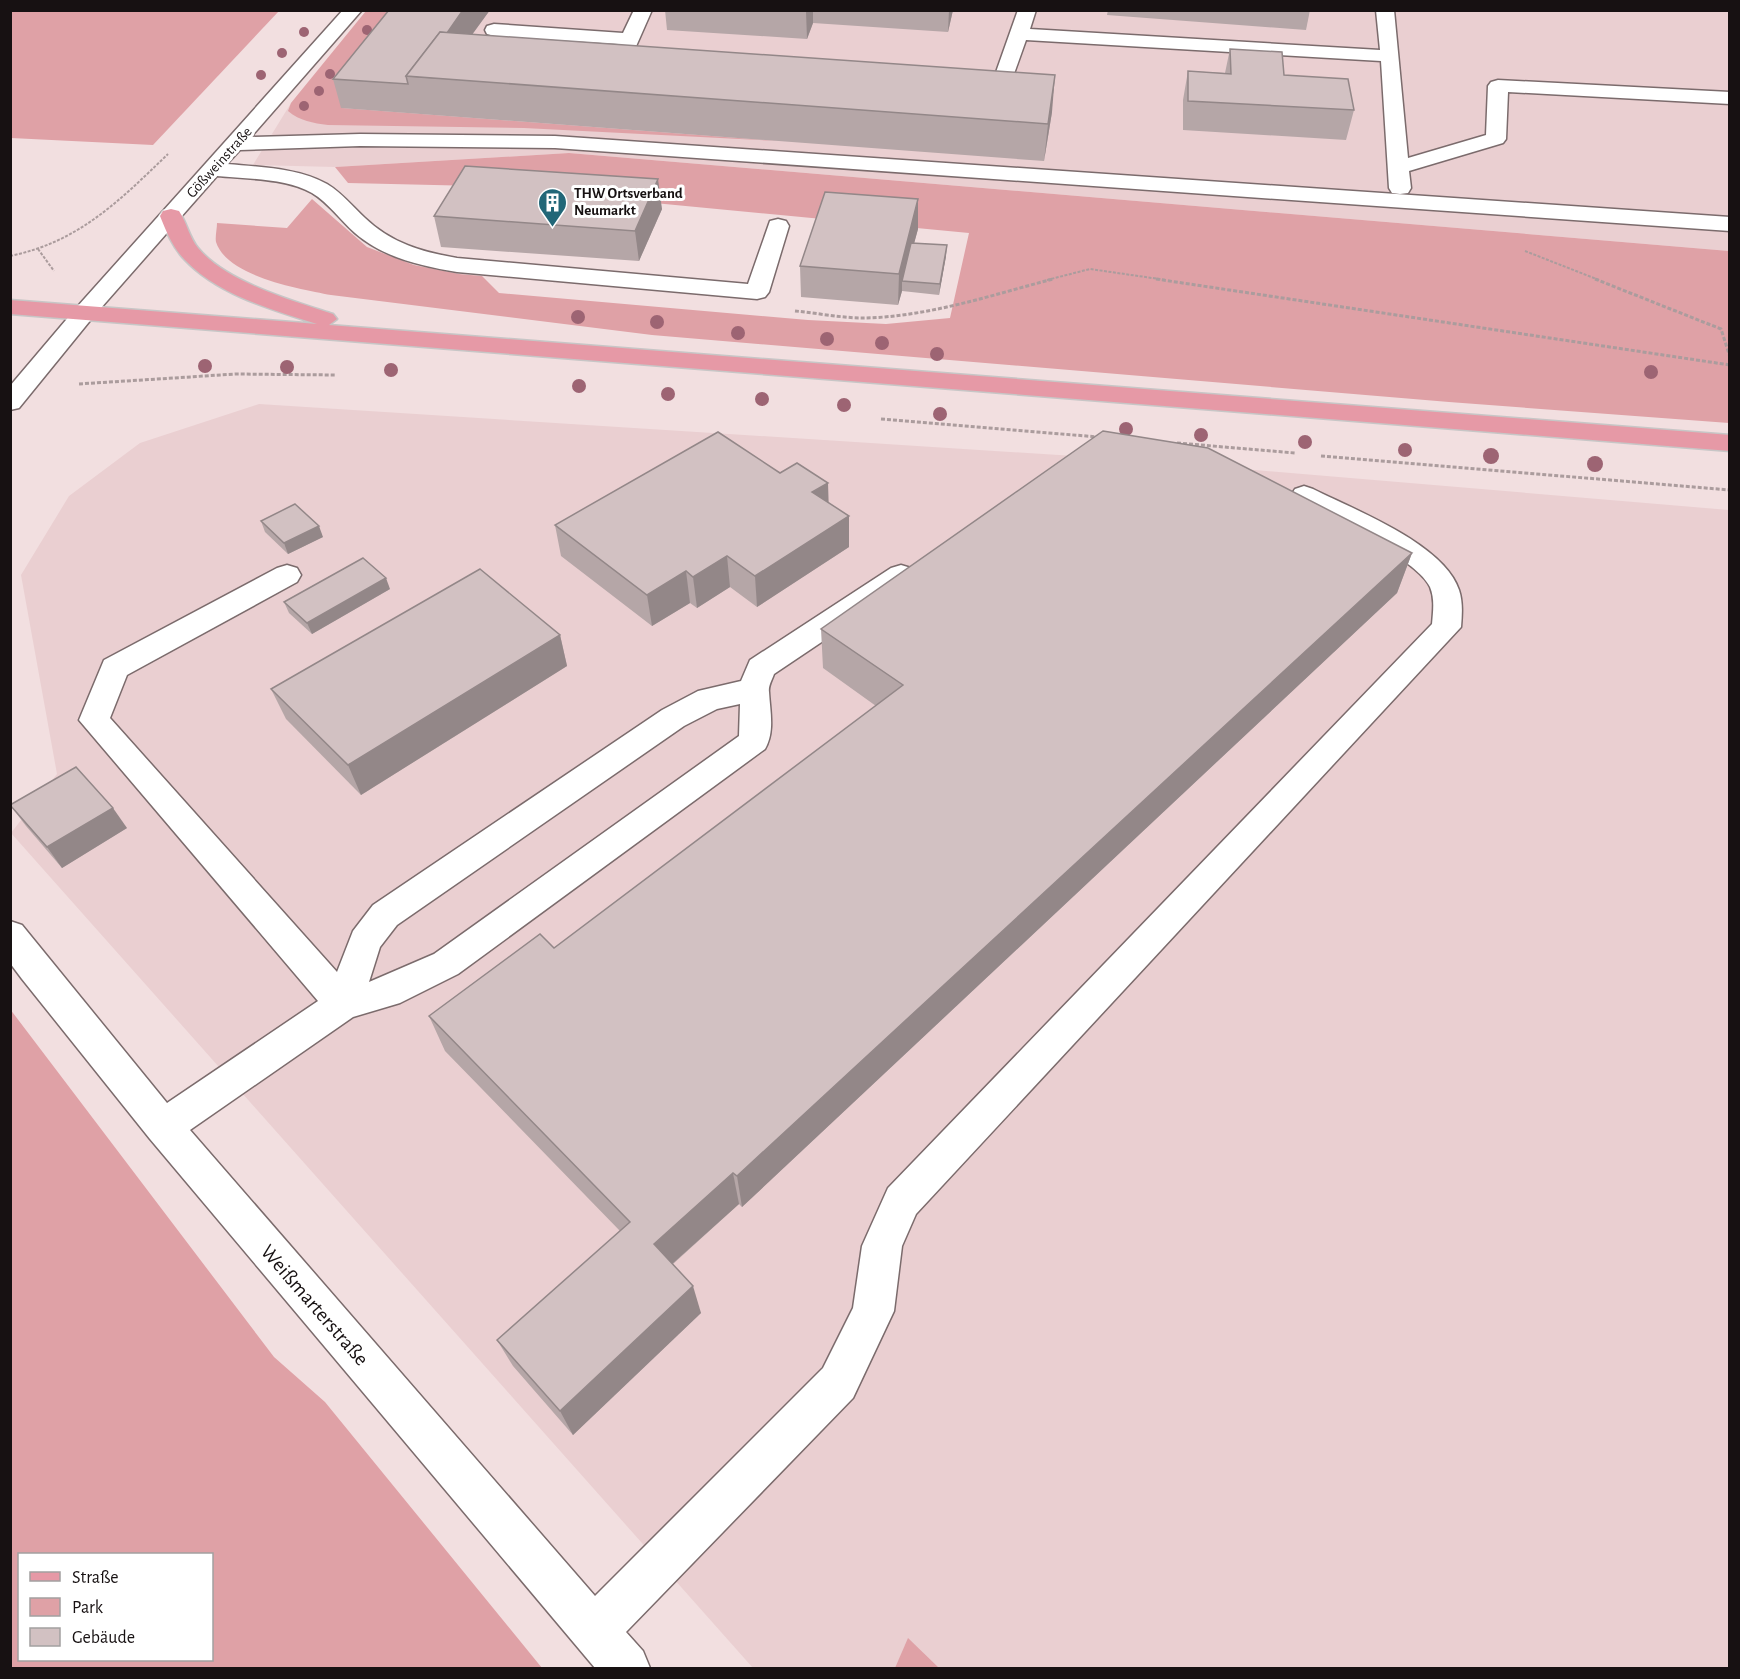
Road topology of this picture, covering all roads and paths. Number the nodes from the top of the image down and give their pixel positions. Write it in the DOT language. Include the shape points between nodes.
graph roads {
  1 [pos="353,10"];
  2 [pos="643,10"];
  3 [pos="1026,10"];
  4 [pos="1385,10"];
  5 [pos="494,30"];
  6 [pos="1019,34"];
  7 [pos="630,39"];
  8 [pos="1390,56"];
  9 [pos="595,63"];
  10 [pos="618,64"];
  11 [pos="664,67"];
  12 [pos="945,79"];
  13 [pos="1730,98"];
  14 [pos="236,144"];
  15 [pos="171,150"];
  16 [pos="1398,168"];
  17 [pos="213,170"];
  18 [pos="1401,202"];
  19 [pos="171,216"];
  20 [pos="1730,224"];
  21 [pos="778,226"];
  22 [pos="1523,250"];
  23 [pos="10,256"];
  24 [pos="757,292"];
  25 [pos="10,307"];
  26 [pos="85,312"];
  27 [pos="376,335"];
  28 [pos="1730,357"];
  29 [pos="1730,365"];
  30 [pos="337,375"];
  31 [pos="18,393"];
  32 [pos="881,419"];
  33 [pos="1108,438"];
  34 [pos="1168,443"];
  35 [pos="1730,443"];
  36 [pos="1299,454"];
  37 [pos="1311,455"];
  38 [pos="1730,490"];
  39 [pos="1304,495"];
  40 [pos="924,559"];
  41 [pos="287,575"];
  42 [pos="753,690"];
  43 [pos="10,934"];
  44 [pos="343,1004"];
  45 [pos="163,1127"];
  46 [pos="594,1631"];
  47 [pos="626,1668"];
  1 -- 14 [label="street, Gößweinstraße"];
  2 -- 7 [label="street"];
  3 -- 6 [label="street"];
  4 -- 8 [label="street"];
  5 -- 7 [label="street"];
  6 -- 8 [label="street"];
  6 -- 12 [label="street" via="1003,81"];
  7 -- 10 [label="street"];
  8 -- 16 [label="street"];
  9 -- 10 [label="street"];
  10 -- 11 [label="street"];
  13 -- 16 [label="street" via="1498,86 1496,139"];
  14 -- 17 [label="street, Gößweinstraße"];
  14 -- 18 [label="street" via="360,140 555,142"];
  15 -- 23 [label="path" via="85,228 38,249"];
  16 -- 18 [label="street"];
  17 -- 19 [label="street, Gößweinstraße"];
  17 -- 24 [label="street" via="282,178 319,188 371,235 391,248 422,259"];
  18 -- 20 [label="street"];
  19 -- 26 [label="street, Gößweinstraße"];
  19 -- 27 [label="main road" via="194,257 212,271 274,302"];
  21 -- 24 [label="street"];
  22 -- 28 [label="path" via="1721,329"];
  24 -- 29 [label="path" via="770,308 862,318 897,316 1090,269"];
  25 -- 26 [label="main road"];
  26 -- 27 [label="main road"];
  26 -- 31 [label="street"];
  27 -- 35 [label="main road"];
  30 -- 31 [label="path" via="236,374"];
  32 -- 33 [label="path"];
  34 -- 36 [label="path"];
  37 -- 38 [label="path"];
  39 -- 46 [label="street" via="1421,559 1440,579 1449,603 1446,627 902,1201 882,1246 873,1311 838,1383"];
  40 -- 42 [label="street" via="761,669"];
  41 -- 44 [label="street" via="115,668 94,720"];
  42 -- 44 [label="street" via="709,699 673,718 385,915 365,941"];
  42 -- 44 [label="street" via="754,741 446,964 387,992"];
  43 -- 45 [label="street, Weißmarterstraße" via="33,968"];
  44 -- 45 [label="street"];
  45 -- 46 [label="street, Weißmarterstraße"];
  46 -- 47 [label="street, Weißmarterstraße"];
}
